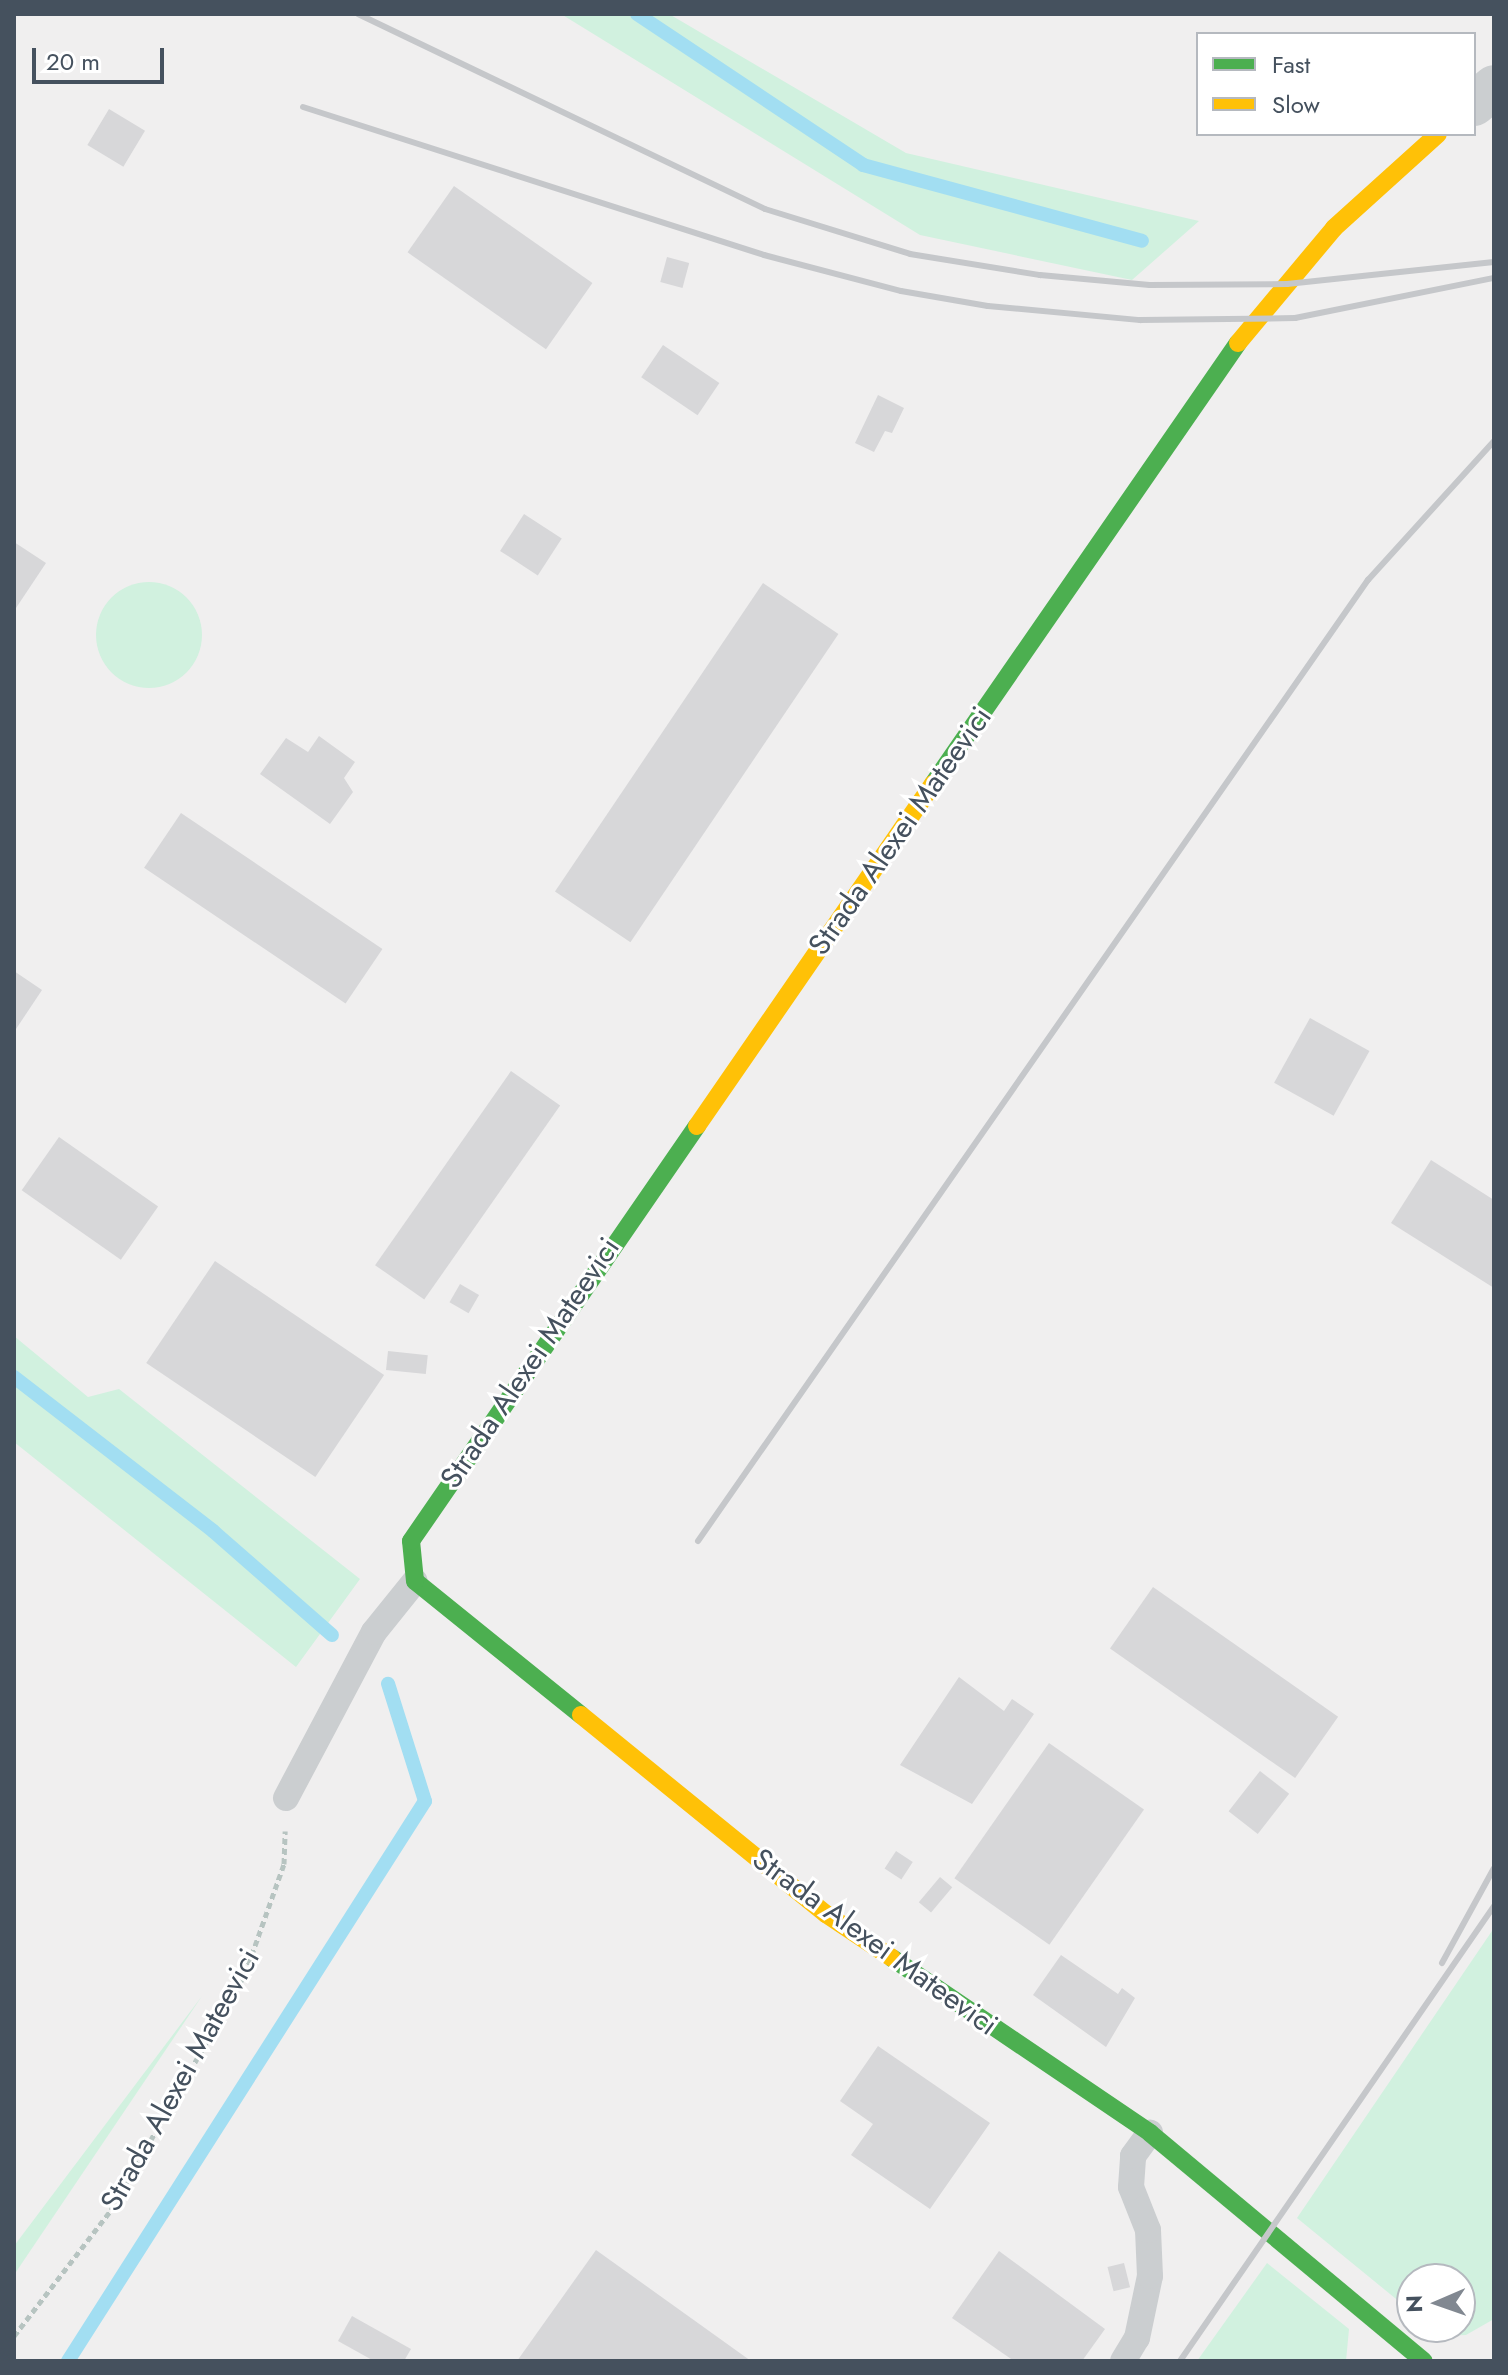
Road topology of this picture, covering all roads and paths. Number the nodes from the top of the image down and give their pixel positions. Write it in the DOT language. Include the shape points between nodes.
graph roads {
  1 [pos="1494,87"];
  2 [pos="1476,102"];
  3 [pos="1436,136"];
  4 [pos="415,1581"];
  5 [pos="286,1798"];
  6 [pos="1150,2133"];
  7 [pos="14,2336"];
  8 [pos="1123,2361"];
  9 [pos="1424,2361"];
  1 -- 2 [label="street"];
  3 -- 4 [label="street, Strada Alexei Mateevici" via="1334,228 1254,320 435,1502 411,1541"];
  4 -- 5 [label="lane" via="374,1632"];
  4 -- 6 [label="street, Strada Alexei Mateevici" via="826,1914"];
  5 -- 7 [label="path, Strada Alexei Mateevici" via="284,1864 245,1974 111,2210"];
  6 -- 8 [label="lane" via="1133,2156 1131,2187 1148,2230 1150,2276 1137,2338"];
  6 -- 9 [label="street, Strada Alexei Mateevici"];
}
